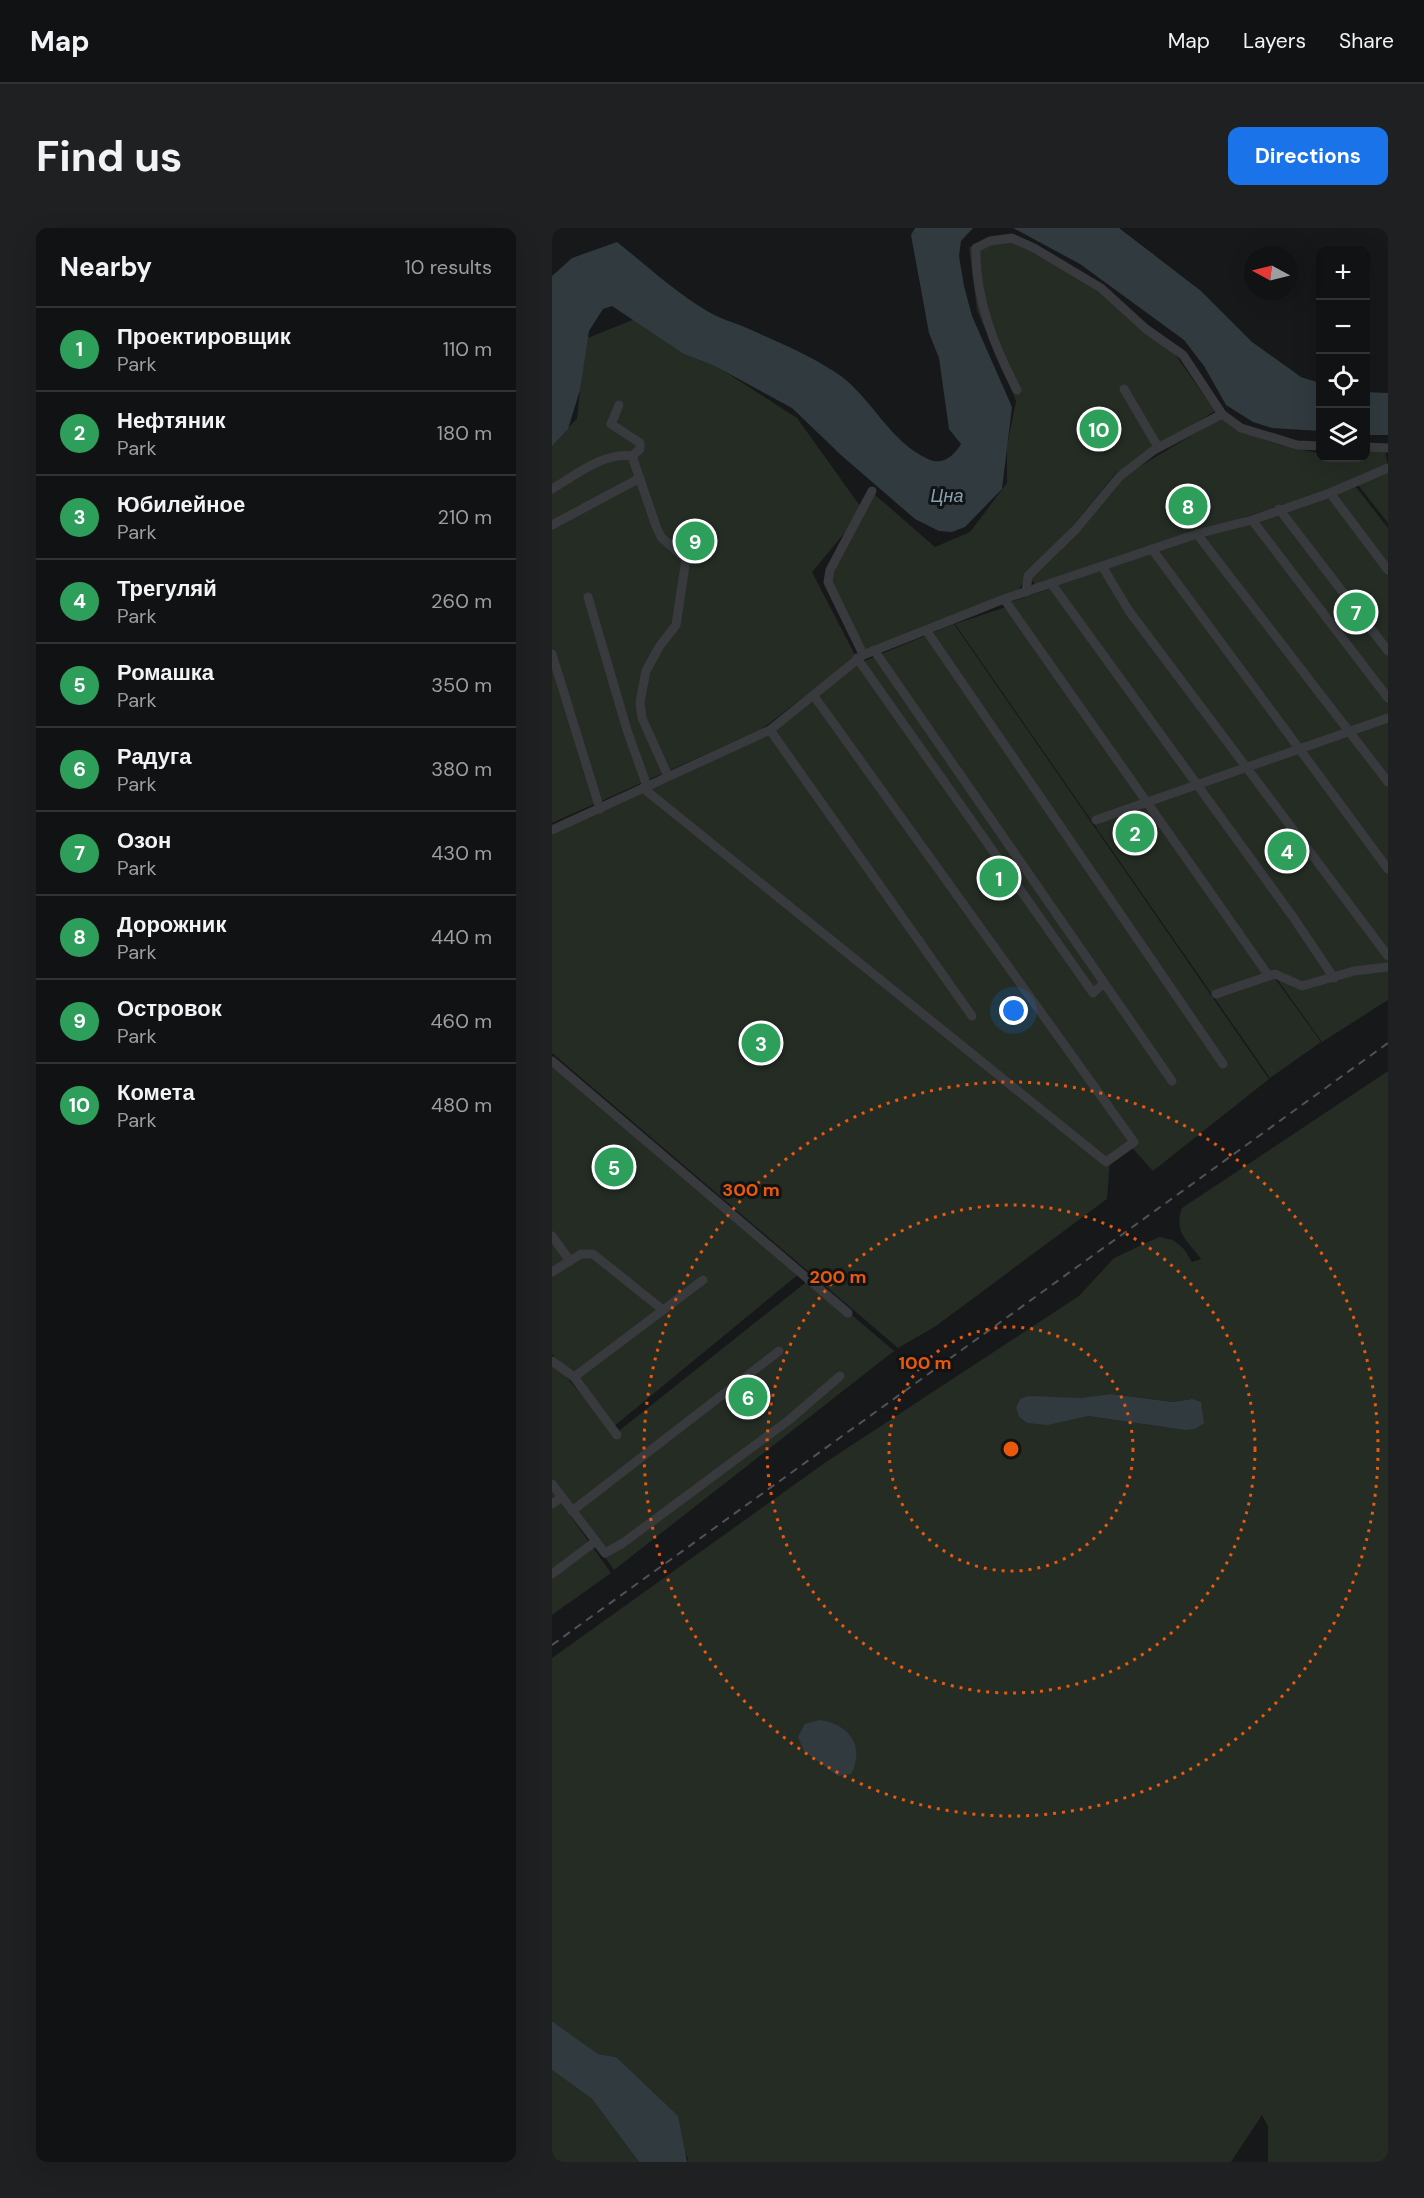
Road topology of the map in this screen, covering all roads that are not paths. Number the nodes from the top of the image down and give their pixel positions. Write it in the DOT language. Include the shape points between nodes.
graph roads {
  1 [pos="1124,389"];
  2 [pos="1017,390"];
  3 [pos="619,405"];
  4 [pos="1221,414"];
  5 [pos="1316,446"];
  6 [pos="1158,447"];
  7 [pos="1370,447"];
  8 [pos="1388,448"];
  9 [pos="632,456"];
  10 [pos="1388,468"];
  11 [pos="640,477"];
  12 [pos="552,489"];
  13 [pos="872,491"];
  14 [pos="1330,494"];
  15 [pos="1279,509"];
  16 [pos="1252,520"];
  17 [pos="552,525"];
  18 [pos="1197,534"];
  19 [pos="1152,549"];
  20 [pos="1102,566"];
  21 [pos="1388,570"];
  22 [pos="1051,583"];
  23 [pos="1026,592"];
  24 [pos="588,597"];
  25 [pos="1004,599"];
  26 [pos="926,630"];
  27 [pos="874,650"];
  28 [pos="1388,651"];
  29 [pos="552,654"];
  30 [pos="860,656"];
  31 [pos="814,696"];
  32 [pos="1388,698"];
  33 [pos="1388,718"];
  34 [pos="770,730"];
  35 [pos="1349,730"];
  36 [pos="1299,748"];
  37 [pos="1246,766"];
  38 [pos="668,776"];
  39 [pos="1388,782"];
  40 [pos="1196,785"];
  41 [pos="645,787"];
  42 [pos="1146,801"];
  43 [pos="600,809"];
  44 [pos="1096,820"];
  45 [pos="552,830"];
  46 [pos="1388,869"];
  47 [pos="1388,956"];
  48 [pos="1388,967"];
  49 [pos="1269,976"];
  50 [pos="1334,978"];
  51 [pos="1104,983"];
  52 [pos="1216,994"];
  53 [pos="972,1016"];
  54 [pos="552,1061"];
  55 [pos="1223,1064"];
  56 [pos="1172,1081"];
  57 [pos="552,1236"];
  58 [pos="570,1261"];
  59 [pos="552,1272"];
  60 [pos="703,1280"];
  61 [pos="663,1310"];
  62 [pos="848,1313"];
  63 [pos="779,1351"];
  64 [pos="552,1361"];
  65 [pos="840,1376"];
  66 [pos="574,1377"];
  67 [pos="617,1435"];
  68 [pos="552,1484"];
  69 [pos="562,1497"];
  70 [pos="552,1503"];
  71 [pos="573,1510"];
  72 [pos="596,1541"];
  73 [pos="552,1574"];
  1 -- 6 [label="street"];
  2 -- 4 [label="street" via="979,298 975,268 976,248 1012,238 1101,288 1146,329 1183,355"];
  3 -- 9 [label="street" via="611,424 640,443 640,449"];
  4 -- 5 [label="street" via="1241,428 1297,445"];
  4 -- 6 [label="street"];
  6 -- 23 [label="street" via="1120,476 1076,529 1028,576"];
  7 -- 8 [label="street"];
  9 -- 11 [label="street"];
  9 -- 12 [label="street" via="607,458"];
  10 -- 14 [label="street"];
  11 -- 17 [label="street"];
  11 -- 38 [label="street" via="661,537 686,559 676,625 645,671 640,702 642,718"];
  13 -- 30 [label="street" via="830,570 828,582"];
  14 -- 15 [label="street"];
  14 -- 21 [label="street"];
  15 -- 16 [label="street"];
  15 -- 28 [label="street"];
  16 -- 18 [label="street"];
  16 -- 32 [label="street"];
  18 -- 19 [label="street"];
  18 -- 35 [label="street"];
  19 -- 20 [label="street"];
  19 -- 36 [label="street"];
  20 -- 22 [label="street"];
  20 -- 37 [label="street" via="1128,610"];
  22 -- 23 [label="street"];
  22 -- 40 [label="street"];
  23 -- 25 [label="street"];
  24 -- 41 [label="street"];
  25 -- 26 [label="street"];
  25 -- 42 [label="street"];
  26 -- 27 [label="street"];
  26 -- 55 [label="street"];
  27 -- 30 [label="street"];
  27 -- 51 [label="street"];
  29 -- 43 [label="street"];
  30 -- 31 [label="street"];
  30 -- 51 [label="street" via="1094,993"];
  31 -- 34 [label="street"];
  31 -- 41 [label="street" via="1134,1142 1106,1162"];
  33 -- 35 [label="street"];
  34 -- 38 [label="street"];
  34 -- 53 [label="street"];
  35 -- 36 [label="street"];
  35 -- 39 [label="street"];
  36 -- 37 [label="street"];
  36 -- 46 [label="street"];
  37 -- 40 [label="street"];
  37 -- 47 [label="street"];
  38 -- 41 [label="street"];
  40 -- 42 [label="street"];
  40 -- 50 [label="street"];
  41 -- 43 [label="street"];
  42 -- 44 [label="street"];
  42 -- 49 [label="street"];
  43 -- 45 [label="street"];
  48 -- 50 [label="street"];
  49 -- 50 [label="street" via="1275,974 1302,986"];
  49 -- 52 [label="street"];
  51 -- 56 [label="street"];
  54 -- 62 [label="street"];
  57 -- 58 [label="street"];
  58 -- 59 [label="street"];
  58 -- 61 [label="street" via="581,1254 593,1254"];
  60 -- 61 [label="street"];
  61 -- 66 [label="street"];
  63 -- 71 [label="street"];
  64 -- 66 [label="street"];
  65 -- 72 [label="street" via="789,1420 623,1543 605,1553"];
  66 -- 67 [label="street"];
  68 -- 69 [label="street"];
  69 -- 70 [label="street"];
  69 -- 71 [label="street"];
  71 -- 72 [label="street"];
  72 -- 73 [label="street"];
}
